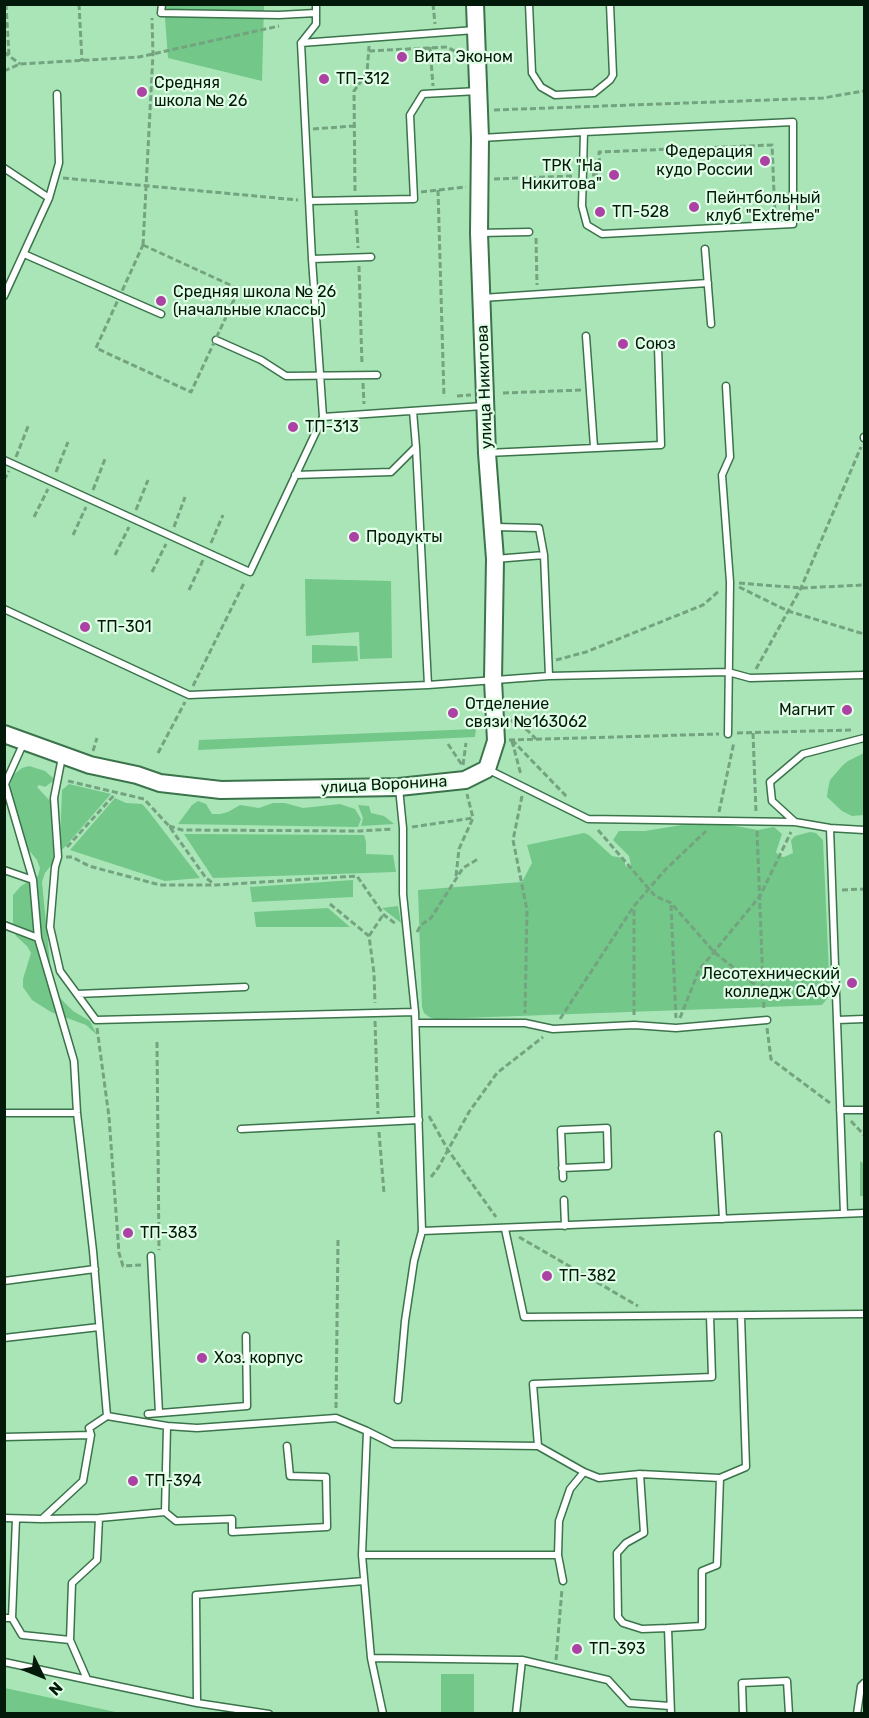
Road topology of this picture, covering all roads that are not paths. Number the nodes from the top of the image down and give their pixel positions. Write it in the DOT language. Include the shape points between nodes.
graph roads {
  1 [pos="162,4"];
  2 [pos="316,4"];
  3 [pos="475,4"];
  4 [pos="530,4"];
  5 [pos="610,4"];
  6 [pos="316,13"];
  7 [pos="476,30"];
  8 [pos="301,43"];
  9 [pos="478,91"];
  10 [pos="57,94"];
  11 [pos="584,132"];
  12 [pos="480,138"];
  13 [pos="4,168"];
  14 [pos="49,198"];
  15 [pos="309,201"];
  16 [pos="529,232"];
  17 [pos="479,233"];
  18 [pos="705,249"];
  19 [pos="24,254"];
  20 [pos="371,257"];
  21 [pos="312,259"];
  22 [pos="4,272"];
  23 [pos="13,277"];
  24 [pos="708,283"];
  25 [pos="4,296"];
  26 [pos="482,298"];
  27 [pos="161,314"];
  28 [pos="711,324"];
  29 [pos="586,336"];
  30 [pos="216,340"];
  31 [pos="658,346"];
  32 [pos="377,375"];
  33 [pos="320,377"];
  34 [pos="726,386"];
  35 [pos="486,406"];
  36 [pos="413,411"];
  37 [pos="323,417"];
  38 [pos="416,447"];
  39 [pos="594,447"];
  40 [pos="487,453"];
  41 [pos="4,460"];
  42 [pos="295,476"];
  43 [pos="493,527"];
  44 [pos="544,555"];
  45 [pos="495,559"];
  46 [pos="4,609"];
  47 [pos="728,672"];
  48 [pos="864,675"];
  49 [pos="549,676"];
  50 [pos="493,680"];
  51 [pos="428,685"];
  52 [pos="728,734"];
  53 [pos="4,735"];
  54 [pos="864,738"];
  55 [pos="24,741"];
  56 [pos="62,754"];
  57 [pos="487,769"];
  58 [pos="399,787"];
  59 [pos="795,822"];
  60 [pos="830,828"];
  61 [pos="864,830"];
  62 [pos="4,870"];
  63 [pos="33,880"];
  64 [pos="4,925"];
  65 [pos="38,938"];
  66 [pos="245,987"];
  67 [pos="77,994"];
  68 [pos="415,1012"];
  69 [pos="864,1019"];
  70 [pos="766,1020"];
  71 [pos="837,1020"];
  72 [pos="416,1023"];
  73 [pos="840,1110"];
  74 [pos="864,1110"];
  75 [pos="4,1113"];
  76 [pos="77,1113"];
  77 [pos="419,1120"];
  78 [pos="241,1129"];
  79 [pos="718,1135"];
  80 [pos="562,1168"];
  81 [pos="563,1178"];
  82 [pos="564,1200"];
  83 [pos="864,1213"];
  84 [pos="844,1214"];
  85 [pos="723,1219"];
  86 [pos="565,1226"];
  87 [pos="505,1229"];
  88 [pos="422,1231"];
  89 [pos="151,1256"];
  90 [pos="94,1269"];
  91 [pos="4,1281"];
  92 [pos="864,1314"];
  93 [pos="710,1316"];
  94 [pos="741,1316"];
  95 [pos="99,1327"];
  96 [pos="246,1336"];
  97 [pos="4,1338"];
  98 [pos="398,1400"];
  99 [pos="159,1413"];
  100 [pos="148,1414"];
  101 [pos="107,1416"];
  102 [pos="167,1426"];
  103 [pos="367,1431"];
  104 [pos="91,1436"];
  105 [pos="4,1437"];
  106 [pos="287,1446"];
  107 [pos="538,1446"];
  108 [pos="584,1472"];
  109 [pos="640,1474"];
  110 [pos="720,1478"];
  111 [pos="165,1512"];
  112 [pos="4,1518"];
  113 [pos="99,1518"];
  114 [pos="16,1519"];
  115 [pos="42,1520"];
  116 [pos="362,1555"];
  117 [pos="558,1555"];
  118 [pos="364,1581"];
  119 [pos="563,1581"];
  120 [pos="12,1617"];
  121 [pos="4,1618"];
  122 [pos="668,1628"];
  123 [pos="70,1640"];
  124 [pos="371,1658"];
  125 [pos="522,1660"];
  126 [pos="4,1662"];
  127 [pos="87,1679"];
  128 [pos="864,1683"];
  129 [pos="197,1703"];
  130 [pos="670,1706"];
  131 [pos="269,1713"];
  132 [pos="383,1713"];
  133 [pos="516,1713"];
  134 [pos="671,1713"];
  135 [pos="743,1713"];
  136 [pos="789,1713"];
  137 [pos="858,1713"];
  1 -- 6 [label="lane" via="161,13"];
  2 -- 6 [label="lane"];
  3 -- 7 [label="street, улица Никитова"];
  4 -- 5 [label="lane" via="532,73 541,87 555,95 594,93 610,80"];
  6 -- 8 [label="lane" via="316,24"];
  7 -- 8 [label="lane"];
  7 -- 9 [label="street, улица Никитова"];
  8 -- 15 [label="lane"];
  9 -- 12 [label="street, улица Никитова"];
  9 -- 15 [label="lane" via="423,94 410,115 414,199"];
  10 -- 14 [label="lane" via="59,163"];
  11 -- 11 [label="lane" via="793,122 793,224 602,234 587,225 582,206"];
  11 -- 12 [label="lane"];
  12 -- 17 [label="street, улица Никитова"];
  13 -- 14 [label="lane"];
  14 -- 19 [label="lane"];
  15 -- 21 [label="lane"];
  16 -- 17 [label="lane"];
  17 -- 26 [label="street, улица Никитова"];
  18 -- 24 [label="lane"];
  19 -- 23 [label="lane"];
  19 -- 27 [label="lane"];
  20 -- 21 [label="lane"];
  21 -- 33 [label="lane"];
  22 -- 23 [label="lane"];
  23 -- 25 [label="lane"];
  24 -- 26 [label="lane"];
  24 -- 28 [label="lane"];
  26 -- 35 [label="street, улица Никитова"];
  29 -- 39 [label="lane"];
  30 -- 33 [label="lane" via="286,376"];
  31 -- 39 [label="lane" via="662,444"];
  32 -- 33 [label="lane"];
  33 -- 37 [label="lane"];
  34 -- 47 [label="lane" via="730,457 722,475 730,582"];
  35 -- 36 [label="lane"];
  35 -- 40 [label="street, улица Никитова"];
  36 -- 37 [label="lane"];
  36 -- 38 [label="lane"];
  37 -- 42 [label="lane"];
  38 -- 42 [label="lane" via="391,472"];
  38 -- 51 [label="lane"];
  39 -- 40 [label="lane"];
  40 -- 43 [label="street, улица Никитова"];
  41 -- 42 [label="lane" via="250,572"];
  43 -- 44 [label="lane" via="539,528"];
  43 -- 45 [label="street, улица Никитова"];
  44 -- 45 [label="lane"];
  44 -- 49 [label="lane"];
  45 -- 50 [label="street, улица Никитова"];
  46 -- 51 [label="lane" via="189,695"];
  47 -- 48 [label="lane" via="750,678"];
  47 -- 49 [label="lane"];
  47 -- 52 [label="lane"];
  49 -- 50 [label="lane"];
  50 -- 51 [label="lane"];
  50 -- 57 [label="street, улица Никитова" via="496,741"];
  53 -- 55 [label="street, улица Воронина"];
  54 -- 59 [label="lane" via="803,754 770,782 772,801"];
  55 -- 56 [label="street, улица Воронина"];
  55 -- 63 [label="lane" via="5,783"];
  56 -- 58 [label="street, улица Воронина" via="90,765 184,787"];
  56 -- 67 [label="lane" via="54,798 58,858 50,927 60,971"];
  57 -- 58 [label="street, улица Воронина" via="465,780"];
  57 -- 59 [label="lane" via="588,819"];
  58 -- 68 [label="lane" via="403,894"];
  59 -- 60 [label="lane"];
  60 -- 61 [label="lane"];
  60 -- 71 [label="lane"];
  62 -- 63 [label="lane"];
  63 -- 65 [label="lane"];
  64 -- 65 [label="lane"];
  65 -- 76 [label="lane" via="74,1061"];
  66 -- 67 [label="lane"];
  67 -- 68 [label="lane" via="96,1020"];
  68 -- 72 [label="lane"];
  69 -- 71 [label="lane"];
  70 -- 72 [label="lane" via="676,1028 634,1025 553,1029 525,1023"];
  71 -- 73 [label="lane"];
  72 -- 77 [label="lane"];
  73 -- 74 [label="lane"];
  73 -- 84 [label="lane"];
  75 -- 76 [label="lane"];
  76 -- 90 [label="lane"];
  77 -- 78 [label="lane"];
  77 -- 88 [label="lane"];
  79 -- 85 [label="lane"];
  80 -- 80 [label="lane" via="561,1130 607,1128 608,1166"];
  80 -- 81 [label="lane"];
  82 -- 86 [label="lane"];
  83 -- 84 [label="lane"];
  84 -- 85 [label="lane"];
  85 -- 86 [label="lane"];
  86 -- 87 [label="lane"];
  87 -- 88 [label="lane"];
  87 -- 93 [label="lane" via="524,1317"];
  88 -- 98 [label="lane" via="405,1321"];
  89 -- 99 [label="lane"];
  90 -- 91 [label="lane"];
  90 -- 95 [label="lane"];
  92 -- 94 [label="lane"];
  93 -- 94 [label="lane"];
  93 -- 107 [label="lane" via="712,1377 533,1384"];
  94 -- 110 [label="lane" via="746,1467"];
  95 -- 97 [label="lane"];
  95 -- 101 [label="lane"];
  96 -- 99 [label="lane" via="247,1406"];
  99 -- 100 [label="lane"];
  101 -- 102 [label="lane"];
  101 -- 104 [label="lane" via="89,1428"];
  102 -- 103 [label="lane" via="197,1428 336,1418"];
  102 -- 111 [label="lane"];
  103 -- 107 [label="lane" via="393,1444"];
  103 -- 116 [label="lane"];
  104 -- 105 [label="lane"];
  104 -- 115 [label="lane" via="83,1481"];
  106 -- 111 [label="lane" via="290,1476 326,1477 327,1527 232,1532 232,1519 176,1521"];
  107 -- 108 [label="lane"];
  108 -- 109 [label="lane" via="598,1478"];
  108 -- 117 [label="lane" via="570,1489 559,1521"];
  109 -- 110 [label="lane"];
  109 -- 122 [label="lane" via="644,1533 617,1553 618,1617 622,1623 642,1629"];
  110 -- 122 [label="lane" via="717,1565 702,1571 702,1626"];
  111 -- 113 [label="lane"];
  112 -- 114 [label="lane"];
  113 -- 115 [label="lane"];
  113 -- 123 [label="lane" via="97,1560 72,1583"];
  114 -- 115 [label="lane"];
  114 -- 120 [label="lane"];
  116 -- 117 [label="lane"];
  116 -- 118 [label="lane"];
  117 -- 119 [label="lane"];
  118 -- 124 [label="lane"];
  118 -- 129 [label="lane" via="196,1594"];
  120 -- 121 [label="lane"];
  120 -- 123 [label="lane" via="22,1635"];
  122 -- 130 [label="lane"];
  123 -- 127 [label="lane"];
  124 -- 125 [label="lane"];
  124 -- 132 [label="lane"];
  125 -- 130 [label="lane" via="608,1680 629,1703"];
  125 -- 133 [label="lane"];
  126 -- 127 [label="lane"];
  127 -- 129 [label="lane"];
  128 -- 137 [label="lane"];
  129 -- 131 [label="lane"];
  130 -- 134 [label="lane"];
  135 -- 136 [label="lane" via="742,1683 788,1681"];
}
